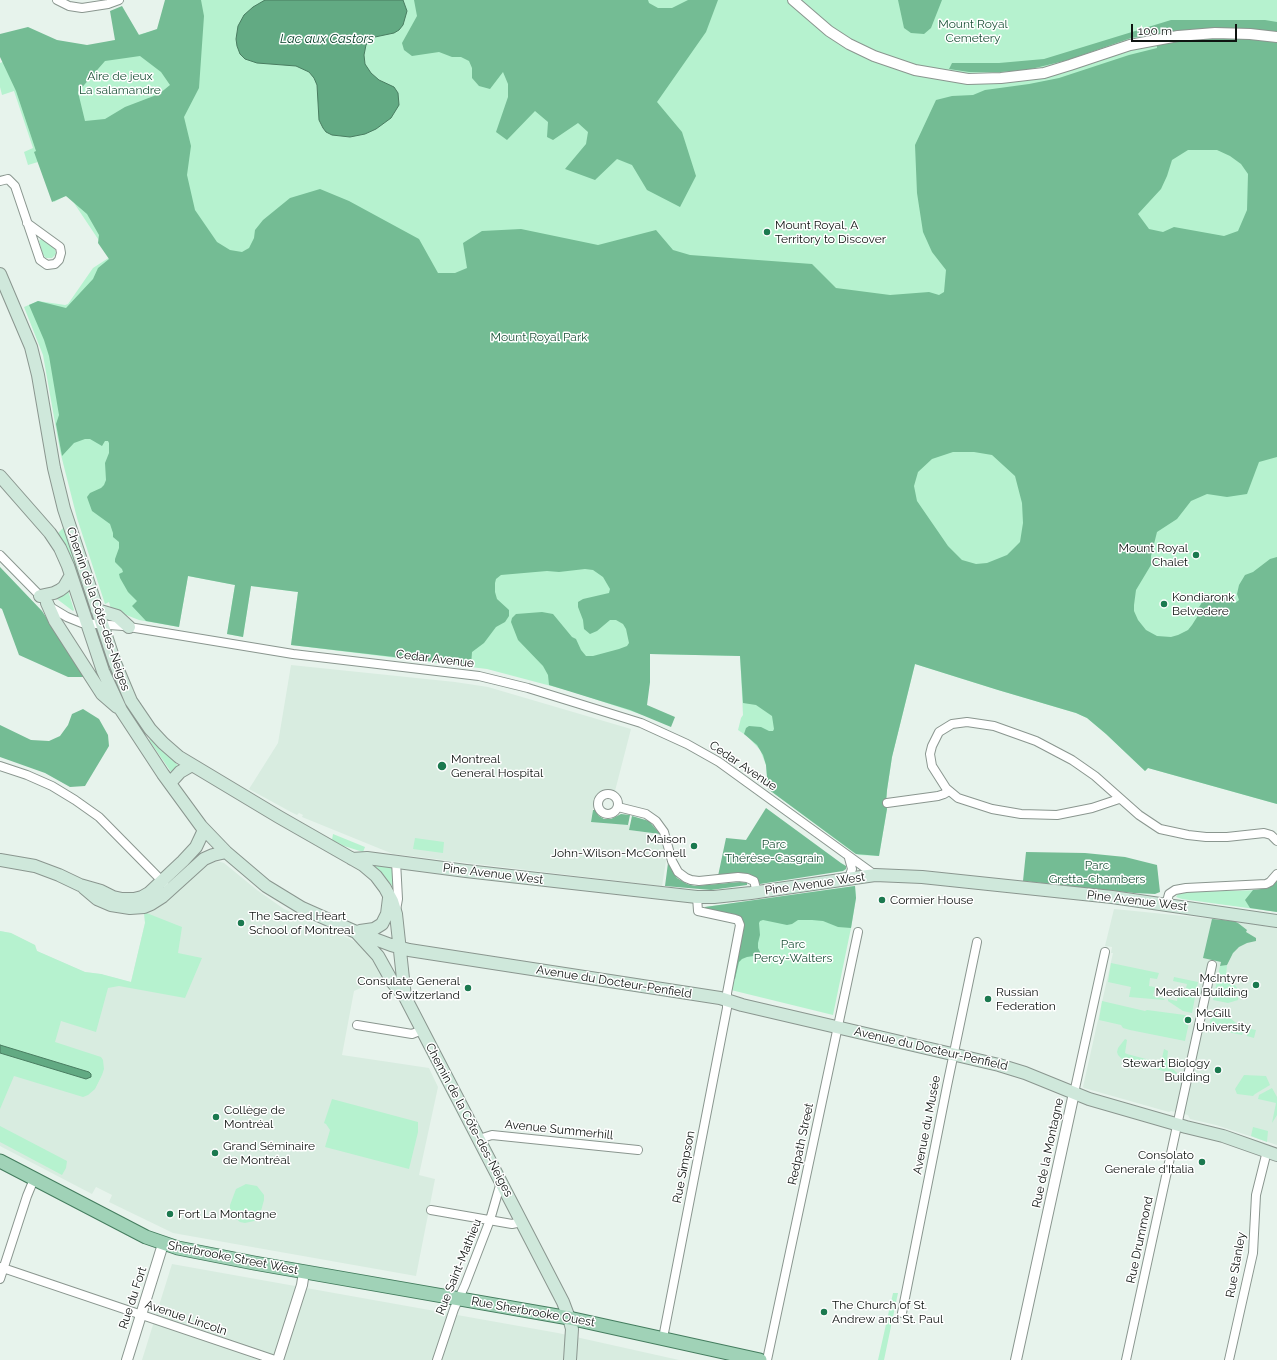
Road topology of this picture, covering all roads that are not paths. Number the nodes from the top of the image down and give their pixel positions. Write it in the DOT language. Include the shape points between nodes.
graph roads {
  1 [pos="57,0"];
  2 [pos="119,0"];
  3 [pos="793,0"];
  4 [pos="1277,37"];
  5 [pos="1277,41"];
  6 [pos="968,79"];
  7 [pos="0,181"];
  8 [pos="27,223"];
  9 [pos="0,274"];
  10 [pos="0,476"];
  11 [pos="67,518"];
  12 [pos="50,533"];
  13 [pos="0,555"];
  14 [pos="71,574"];
  15 [pos="43,599"];
  16 [pos="97,610"];
  17 [pos="88,624"];
  18 [pos="102,624"];
  19 [pos="128,627"];
  20 [pos="121,710"];
  21 [pos="0,766"];
  22 [pos="192,766"];
  23 [pos="170,783"];
  24 [pos="949,791"];
  25 [pos="1119,799"];
  26 [pos="887,803"];
  27 [pos="618,807"];
  28 [pos="204,830"];
  29 [pos="1277,841"];
  30 [pos="226,852"];
  31 [pos="849,858"];
  32 [pos="352,859"];
  33 [pos="0,860"];
  34 [pos="396,861"];
  35 [pos="1277,874"];
  36 [pos="875,875"];
  37 [pos="849,878"];
  38 [pos="162,881"];
  39 [pos="80,884"];
  40 [pos="170,890"];
  41 [pos="757,892"];
  42 [pos="390,896"];
  43 [pos="697,897"];
  44 [pos="1166,905"];
  45 [pos="396,914"];
  46 [pos="1277,921"];
  47 [pos="356,932"];
  48 [pos="858,932"];
  49 [pos="977,942"];
  50 [pos="400,947"];
  51 [pos="1105,952"];
  52 [pos="1212,965"];
  53 [pos="405,997"];
  54 [pos="727,1000"];
  55 [pos="357,1025"];
  56 [pos="839,1027"];
  57 [pos="422,1030"];
  58 [pos="954,1054"];
  59 [pos="1074,1093"];
  60 [pos="1177,1125"];
  61 [pos="479,1138"];
  62 [pos="638,1150"];
  63 [pos="1272,1153"];
  64 [pos="0,1161"];
  65 [pos="34,1179"];
  66 [pos="501,1182"];
  67 [pos="431,1210"];
  68 [pos="490,1220"];
  69 [pos="522,1222"];
  70 [pos="164,1244"];
  71 [pos="2,1267"];
  72 [pos="304,1272"];
  73 [pos="0,1279"];
  74 [pos="458,1298"];
  75 [pos="902,1313"];
  76 [pos="141,1315"];
  77 [pos="570,1318"];
  78 [pos="663,1338"];
  79 [pos="717,1355"];
  80 [pos="127,1360"];
  81 [pos="274,1360"];
  82 [pos="278,1360"];
  83 [pos="437,1360"];
  84 [pos="570,1360"];
  85 [pos="760,1360"];
  86 [pos="767,1360"];
  87 [pos="1016,1360"];
  88 [pos="1126,1360"];
  89 [pos="1229,1360"];
  1 -- 2 [label="street" via="67,6 79,8"];
  3 -- 6 [label="street" via="829,31 874,56 915,70"];
  4 -- 6 [label="street" via="1226,33 1178,36 1130,45 1044,73"];
  5 -- 6 [label="street" via="1222,37 1185,38 1135,47 1043,76 988,83"];
  7 -- 8 [label="street" via="8,179 14,184"];
  8 -- 8 [label="street" via="40,260 47,265 55,264 61,255 60,246"];
  9 -- 11 [label="main road, Chemin de la Côte-des-Neiges" via="27,335 34,358 53,463"];
  10 -- 12 [label="main road, Avenue du Docteur-Penfield"];
  11 -- 12 [label="main road" via="60,528"];
  11 -- 16 [label="main road, Chemin de la Côte-des-Neiges"];
  12 -- 14 [label="main road, Avenue du Docteur-Penfield"];
  13 -- 15 [label="street, Cedar Avenue"];
  14 -- 15 [label="main road" via="64,587"];
  14 -- 17 [label="main road, Avenue du Docteur-Penfield"];
  15 -- 17 [label="street, Cedar Avenue" via="57,612 76,622"];
  15 -- 20 [label="main road" via="102,694"];
  16 -- 18 [label="main road, Chemin de la Côte-des-Neiges"];
  16 -- 19 [label="main road" via="117,616"];
  17 -- 18 [label="street, Cedar Avenue"];
  17 -- 20 [label="main road, Avenue du Docteur-Penfield" via="103,671"];
  18 -- 19 [label="street, Cedar Avenue"];
  18 -- 22 [label="main road, Chemin de la Côte-des-Neiges" via="119,674 139,714 159,740"];
  19 -- 31 [label="street, Cedar Avenue" via="289,654 480,676 622,716 667,734 719,762"];
  20 -- 23 [label="main road, Avenue du Docteur-Penfield"];
  21 -- 38 [label="street" via="39,780 81,804 116,833"];
  22 -- 23 [label="main road" via="180,772"];
  22 -- 32 [label="main road, Chemin de la Côte-des-Neiges"];
  23 -- 28 [label="main road, Avenue du Docteur-Penfield"];
  24 -- 25 [label="street" via="987,808 1036,816 1082,811"];
  24 -- 25 [label="street" via="932,766 931,749 936,737 944,728 955,723 967,722 994,726 1041,744 1088,771"];
  24 -- 26 [label="street" via="938,796"];
  25 -- 29 [label="street" via="1150,823 1167,831 1212,837 1266,834"];
  27 -- 41 [label="street" via="646,814 656,821 664,832 671,859 678,872 686,878 699,881 747,878 754,881"];
  28 -- 30 [label="main road, Avenue du Docteur-Penfield"];
  28 -- 38 [label="main road" via="191,853"];
  30 -- 40 [label="main road" via="204,858"];
  30 -- 47 [label="main road, Avenue du Docteur-Penfield" via="283,897"];
  31 -- 36 [label="street, Cedar Avenue"];
  31 -- 37 [label="street" via="852,869"];
  32 -- 34 [label="main road, Pine Avenue West"];
  32 -- 42 [label="main road, Chemin de la Côte-des-Neiges" via="373,873"];
  33 -- 39 [label="main road" via="41,868"];
  34 -- 43 [label="main road, Pine Avenue West"];
  34 -- 45 [label="street, Chemin de la Côte-des-Neiges"];
  35 -- 44 [label="street" via="1266,884 1178,889 1169,894"];
  36 -- 37 [label="main road, Pine Avenue West"];
  36 -- 44 [label="main road, Pine Avenue West" via="933,878"];
  37 -- 41 [label="main road, Pine Avenue West"];
  38 -- 39 [label="main road" via="146,895 130,899 118,898"];
  38 -- 40 [label="street"];
  39 -- 40 [label="main road" via="102,902 130,908 151,904"];
  41 -- 43 [label="main road, Pine Avenue West"];
  42 -- 45 [label="main road, Chemin de la Côte-des-Neiges"];
  42 -- 47 [label="main road" via="382,924 374,929"];
  43 -- 54 [label="street, Rue Simpson" via="698,911 735,919 740,923"];
  44 -- 46 [label="main road, Pine Avenue West"];
  45 -- 50 [label="main road, Chemin de la Côte-des-Neiges"];
  47 -- 50 [label="main road, Avenue du Docteur-Penfield"];
  47 -- 53 [label="main road" via="378,956 393,983"];
  48 -- 56 [label="street, Redpath Street"];
  49 -- 58 [label="street, Avenue du Musée"];
  50 -- 53 [label="main road, Chemin de la Côte-des-Neiges"];
  50 -- 54 [label="main road, Avenue du Docteur-Penfield"];
  51 -- 59 [label="street, Rue de la Montagne"];
  52 -- 60 [label="street, Rue Drummond"];
  53 -- 57 [label="main road, Chemin de la Côte-des-Neiges"];
  54 -- 56 [label="main road, Avenue du Docteur-Penfield"];
  54 -- 78 [label="street, Rue Simpson"];
  55 -- 57 [label="street" via="412,1034"];
  56 -- 58 [label="main road, Avenue du Docteur-Penfield"];
  56 -- 86 [label="street, Redpath Street"];
  57 -- 61 [label="main road, Chemin de la Côte-des-Neiges"];
  58 -- 59 [label="main road, Avenue du Docteur-Penfield" via="1016,1070"];
  58 -- 75 [label="street, Avenue du Musée"];
  59 -- 60 [label="main road, Avenue du Docteur-Penfield"];
  59 -- 87 [label="street, Rue de la Montagne"];
  60 -- 63 [label="main road, Avenue du Docteur-Penfield" via="1223,1136"];
  60 -- 88 [label="street, Rue Drummond"];
  61 -- 62 [label="street, Avenue Summerhill" via="492,1134"];
  61 -- 66 [label="main road, Chemin de la Côte-des-Neiges"];
  63 -- 89 [label="street, Rue Stanley" via="1256,1195 1253,1253"];
  64 -- 65 [label="main road"];
  65 -- 70 [label="main road, Sherbrooke Street West" via="139,1234"];
  65 -- 71 [label="street"];
  66 -- 68 [label="street, Rue Saint-Mathieu"];
  66 -- 69 [label="main road, Chemin de la Côte-des-Neiges"];
  67 -- 68 [label="street"];
  68 -- 69 [label="street" via="514,1224"];
  68 -- 74 [label="street, Rue Saint-Mathieu"];
  69 -- 77 [label="main road, Chemin de la Côte-des-Neiges"];
  70 -- 72 [label="main road, Sherbrooke Street West" via="198,1253"];
  70 -- 76 [label="street, Rue du Fort"];
  71 -- 73 [label="street"];
  71 -- 76 [label="street, Avenue Lincoln"];
  72 -- 74 [label="main road, Rue Sherbrooke Ouest"];
  72 -- 82 [label="street"];
  74 -- 77 [label="main road, Rue Sherbrooke Ouest"];
  74 -- 83 [label="street, Rue Saint-Mathieu"];
  76 -- 80 [label="street, Rue du Fort"];
  76 -- 81 [label="street, Avenue Lincoln"];
  77 -- 78 [label="main road, Rue Sherbrooke Ouest"];
  77 -- 84 [label="main road, Chemin de la Côte-des-Neiges"];
  78 -- 79 [label="main road, Rue Sherbrooke Ouest"];
  79 -- 85 [label="main road, Rue Sherbrooke Ouest"];
}
